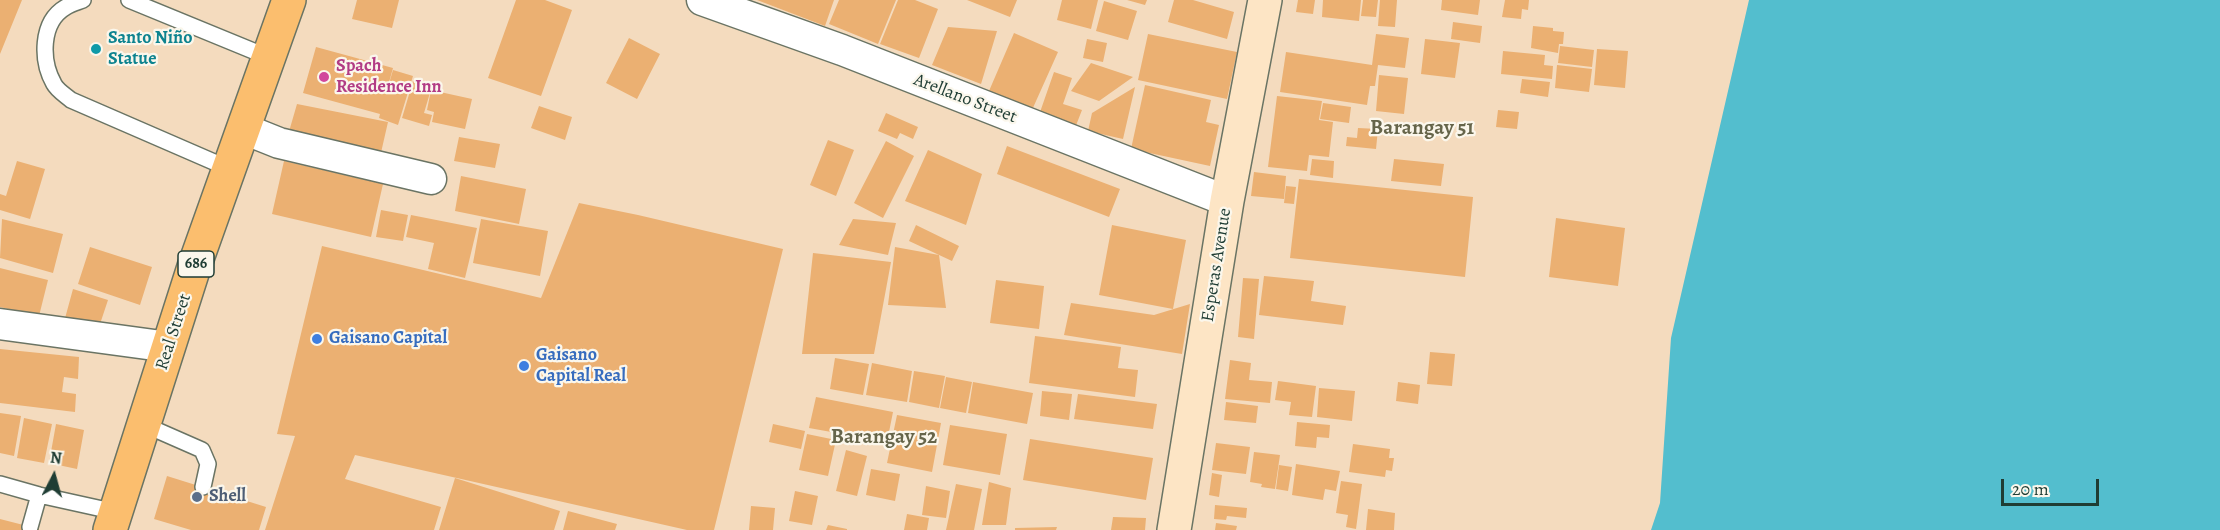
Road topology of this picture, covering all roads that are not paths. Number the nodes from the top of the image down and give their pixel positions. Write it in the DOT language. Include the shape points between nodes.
graph roads {
  1 [pos="83,0"];
  2 [pos="129,0"];
  3 [pos="289,0"];
  4 [pos="702,0"];
  5 [pos="1265,0"];
  6 [pos="268,57"];
  7 [pos="244,129"];
  8 [pos="230,169"];
  9 [pos="431,179"];
  10 [pos="1227,201"];
  11 [pos="0,324"];
  12 [pos="169,347"];
  13 [pos="145,425"];
  14 [pos="0,484"];
  15 [pos="203,487"];
  16 [pos="39,495"];
  17 [pos="113,521"];
  18 [pos="30,527"];
  19 [pos="1174,530"];
  1 -- 8 [label="lane" via="64,7 46,38 45,57 54,85 71,100"];
  2 -- 6 [label="lane"];
  3 -- 6 [label="main road, Real Street / 686"];
  4 -- 10 [label="street, Arellano Street" via="842,50"];
  5 -- 10 [label="street, Esperas Avenue"];
  6 -- 7 [label="main road, Real Street / 686"];
  7 -- 8 [label="main road, Real Street / 686"];
  7 -- 9 [label="street" via="279,143"];
  8 -- 12 [label="main road, Real Street / 686"];
  10 -- 19 [label="street, Esperas Avenue"];
  11 -- 12 [label="street"];
  12 -- 13 [label="main road, Real Street / 686"];
  13 -- 15 [label="lane" via="202,450 208,464"];
  13 -- 17 [label="main road, Real Street / 686"];
  14 -- 16 [label="lane"];
  16 -- 17 [label="lane"];
  16 -- 18 [label="lane"];
}
